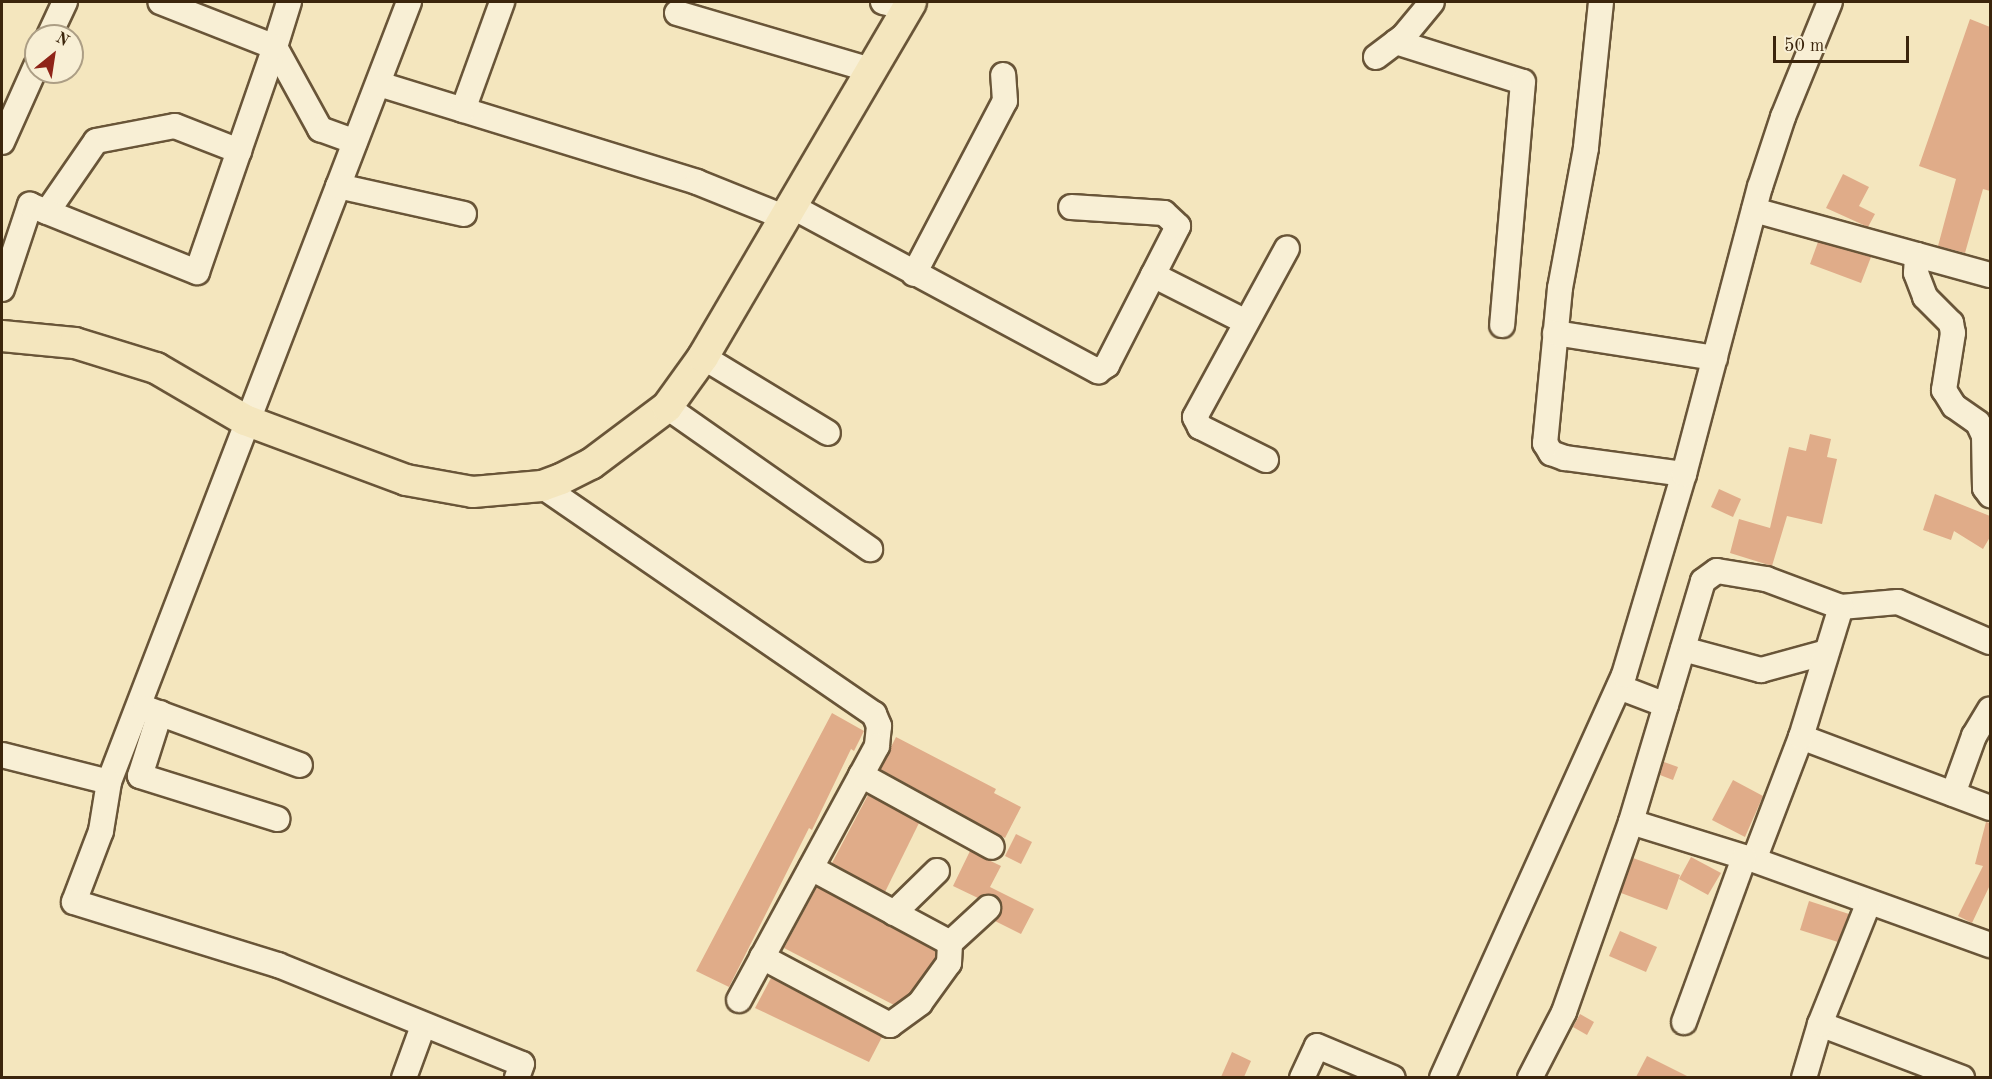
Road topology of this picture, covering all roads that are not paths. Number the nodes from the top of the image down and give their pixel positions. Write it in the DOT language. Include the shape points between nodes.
graph roads {
  1 [pos="65,2"];
  2 [pos="160,2"];
  3 [pos="289,2"];
  4 [pos="409,2"];
  5 [pos="502,2"];
  6 [pos="1432,2"];
  7 [pos="1601,2"];
  8 [pos="1830,2"];
  9 [pos="901,4"];
  10 [pos="677,13"];
  11 [pos="55,24"];
  12 [pos="1396,42"];
  13 [pos="275,47"];
  14 [pos="1376,57"];
  15 [pos="871,70"];
  16 [pos="1003,75"];
  17 [pos="28,84"];
  18 [pos="379,84"];
  19 [pos="463,110"];
  20 [pos="2,142"];
  21 [pos="355,142"];
  22 [pos="239,151"];
  23 [pos="338,186"];
  24 [pos="1071,207"];
  25 [pos="1754,210"];
  26 [pos="788,211"];
  27 [pos="48,212"];
  28 [pos="464,214"];
  29 [pos="1287,248"];
  30 [pos="1917,255"];
  31 [pos="914,274"];
  32 [pos="1153,275"];
  33 [pos="1990,275"];
  34 [pos="2,289"];
  35 [pos="1244,321"];
  36 [pos="1502,325"];
  37 [pos="1555,333"];
  38 [pos="2,336"];
  39 [pos="703,357"];
  40 [pos="1715,358"];
  41 [pos="667,407"];
  42 [pos="245,420"];
  43 [pos="828,433"];
  44 [pos="1987,452"];
  45 [pos="1266,460"];
  46 [pos="1684,474"];
  47 [pos="542,486"];
  48 [pos="1990,495"];
  49 [pos="870,549"];
  50 [pos="1841,607"];
  51 [pos="1990,642"];
  52 [pos="1683,649"];
  53 [pos="1827,652"];
  54 [pos="1618,687"];
  55 [pos="1666,705"];
  56 [pos="1990,709"];
  57 [pos="150,710"];
  58 [pos="1802,737"];
  59 [pos="2,756"];
  60 [pos="300,765"];
  61 [pos="861,775"];
  62 [pos="110,782"];
  63 [pos="1953,794"];
  64 [pos="1990,808"];
  65 [pos="277,819"];
  66 [pos="1631,822"];
  67 [pos="992,847"];
  68 [pos="1749,859"];
  69 [pos="811,868"];
  70 [pos="937,871"];
  71 [pos="1869,902"];
  72 [pos="988,908"];
  73 [pos="894,912"];
  74 [pos="950,943"];
  75 [pos="1990,945"];
  76 [pos="762,957"];
  77 [pos="739,1000"];
  78 [pos="1684,1022"];
  79 [pos="1820,1024"];
  80 [pos="423,1026"];
  81 [pos="404,1077"];
  82 [pos="517,1077"];
  83 [pos="1302,1077"];
  84 [pos="1393,1077"];
  85 [pos="1442,1077"];
  86 [pos="1530,1077"];
  87 [pos="1804,1077"];
  88 [pos="1962,1077"];
  1 -- 11 [label="street"];
  2 -- 13 [label="street"];
  3 -- 13 [label="street"];
  4 -- 18 [label="street"];
  5 -- 19 [label="street"];
  6 -- 12 [label="street"];
  7 -- 37 [label="street" via="1586,148"];
  8 -- 25 [label="street" via="1783,117"];
  9 -- 15 [label="main road"];
  10 -- 15 [label="street"];
  12 -- 14 [label="street"];
  12 -- 36 [label="street" via="1523,82"];
  13 -- 21 [label="street" via="320,129"];
  13 -- 22 [label="street"];
  15 -- 26 [label="main road"];
  16 -- 31 [label="street" via="1005,101"];
  17 -- 20 [label="street"];
  18 -- 19 [label="street"];
  18 -- 21 [label="street"];
  19 -- 26 [label="street"];
  21 -- 23 [label="street"];
  22 -- 27 [label="street" via="175,126 96,141"];
  22 -- 27 [label="street" via="197,272"];
  23 -- 28 [label="street"];
  23 -- 42 [label="street"];
  24 -- 32 [label="street" via="1164,213 1173,218 1178,226"];
  25 -- 30 [label="street"];
  25 -- 40 [label="street"];
  26 -- 31 [label="street"];
  26 -- 39 [label="main road"];
  27 -- 34 [label="street" via="30,205"];
  29 -- 35 [label="street"];
  30 -- 33 [label="street"];
  30 -- 44 [label="street" via="1916,273 1925,297 1951,323 1953,333 1944,390 1954,406 1978,423"];
  31 -- 32 [label="street" via="1098,371 1107,366"];
  32 -- 35 [label="street"];
  35 -- 45 [label="street" via="1195,417 1200,427"];
  37 -- 40 [label="street"];
  37 -- 46 [label="street" via="1544,435 1551,453"];
  38 -- 42 [label="main road" via="75,343 156,368"];
  39 -- 41 [label="main road"];
  39 -- 43 [label="street"];
  40 -- 46 [label="street"];
  41 -- 47 [label="main road" via="591,464"];
  41 -- 49 [label="street"];
  42 -- 47 [label="main road" via="406,480 473,492"];
  42 -- 57 [label="street"];
  44 -- 48 [label="street" via="1985,488"];
  46 -- 54 [label="street"];
  47 -- 61 [label="street" via="874,714 879,726 877,746"];
  50 -- 51 [label="street" via="1898,602"];
  50 -- 52 [label="street" via="1766,579 1717,572 1703,581"];
  50 -- 53 [label="street"];
  52 -- 53 [label="street" via="1761,670"];
  52 -- 55 [label="street"];
  53 -- 58 [label="street"];
  54 -- 55 [label="street"];
  54 -- 85 [label="street"];
  55 -- 66 [label="street"];
  56 -- 63 [label="street" via="1974,736"];
  57 -- 60 [label="street"];
  57 -- 62 [label="street"];
  57 -- 65 [label="street" via="140,776"];
  58 -- 63 [label="street"];
  58 -- 68 [label="street"];
  59 -- 62 [label="street"];
  61 -- 67 [label="street"];
  61 -- 69 [label="street"];
  62 -- 80 [label="street" via="101,831 74,902 278,965"];
  63 -- 64 [label="street"];
  66 -- 68 [label="street"];
  66 -- 86 [label="street" via="1564,1012"];
  68 -- 71 [label="street"];
  68 -- 78 [label="street"];
  69 -- 73 [label="street"];
  69 -- 76 [label="street"];
  70 -- 73 [label="street"];
  71 -- 75 [label="street"];
  71 -- 79 [label="street"];
  72 -- 74 [label="street"];
  73 -- 74 [label="street"];
  74 -- 76 [label="street" via="949,963 921,1003 890,1025"];
  76 -- 77 [label="street"];
  79 -- 87 [label="street"];
  79 -- 88 [label="street"];
  80 -- 81 [label="street"];
  80 -- 82 [label="street" via="522,1064"];
  83 -- 84 [label="street" via="1317,1046"];
}
